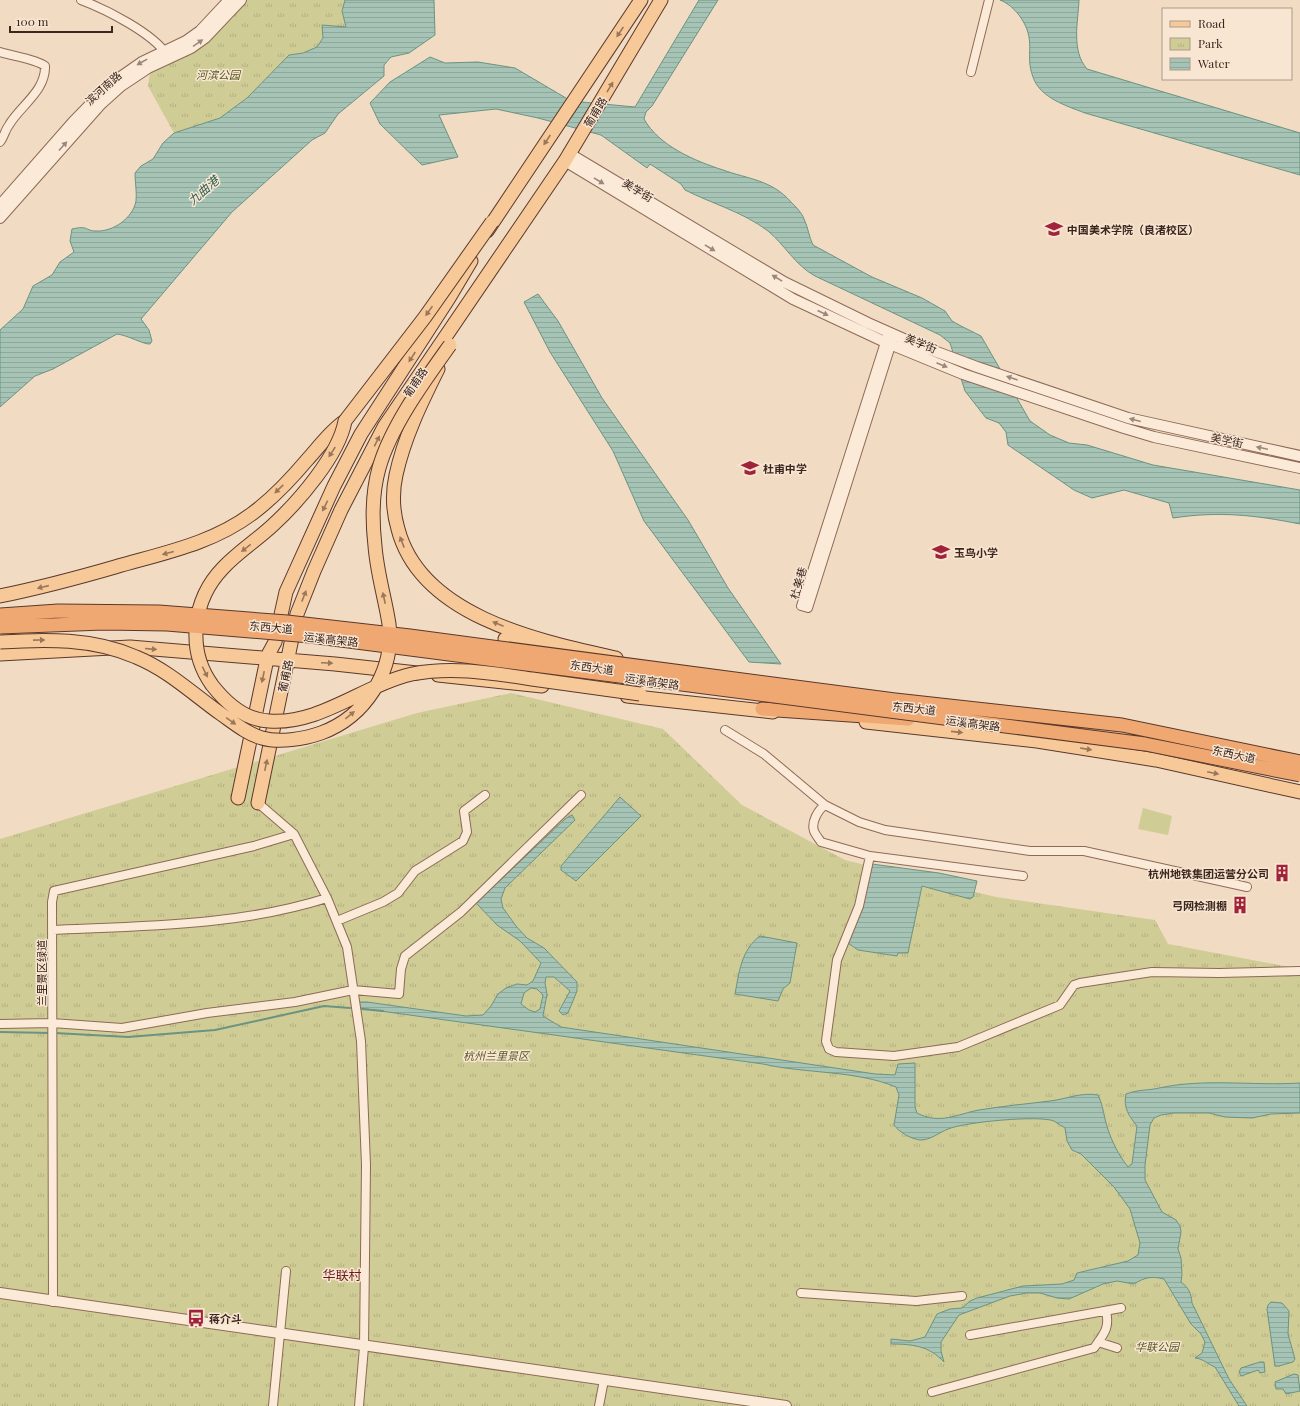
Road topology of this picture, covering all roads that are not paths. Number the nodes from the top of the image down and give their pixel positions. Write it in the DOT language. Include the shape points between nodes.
graph roads {
  1 [pos="81,0"];
  2 [pos="229,0"];
  3 [pos="241,0"];
  4 [pos="642,0"];
  5 [pos="661,0"];
  6 [pos="989,0"];
  7 [pos="0,52"];
  8 [pos="167,54"];
  9 [pos="971,72"];
  10 [pos="0,142"];
  11 [pos="568,158"];
  12 [pos="543,195"];
  13 [pos="0,205"];
  14 [pos="0,218"];
  15 [pos="492,222"];
  16 [pos="890,338"];
  17 [pos="450,345"];
  18 [pos="345,421"];
  19 [pos="1300,456"];
  20 [pos="1300,468"];
  21 [pos="0,596"];
  22 [pos="0,615"];
  23 [pos="0,622"];
  24 [pos="0,627"];
  25 [pos="278,627"];
  26 [pos="294,629"];
  27 [pos="505,639"];
  28 [pos="0,642"];
  29 [pos="0,654"];
  30 [pos="616,658"];
  31 [pos="267,659"];
  32 [pos="288,661"];
  33 [pos="764,679"];
  34 [pos="762,709"];
  35 [pos="974,709"];
  36 [pos="973,723"];
  37 [pos="725,730"];
  38 [pos="1300,762"];
  39 [pos="1300,769"];
  40 [pos="1300,775"];
  41 [pos="1300,792"];
  42 [pos="484,795"];
  43 [pos="581,795"];
  44 [pos="238,798"];
  45 [pos="258,803"];
  46 [pos="825,805"];
  47 [pos="294,834"];
  48 [pos="870,856"];
  49 [pos="1023,876"];
  50 [pos="1247,887"];
  51 [pos="327,898"];
  52 [pos="337,921"];
  53 [pos="52,930"];
  54 [pos="1300,971"];
  55 [pos="353,990"];
  56 [pos="0,1024"];
  57 [pos="52,1026"];
  58 [pos="286,1271"];
  59 [pos="0,1293"];
  60 [pos="801,1293"];
  61 [pos="962,1296"];
  62 [pos="53,1302"];
  63 [pos="1121,1308"];
  64 [pos="1106,1311"];
  65 [pos="281,1334"];
  66 [pos="970,1335"];
  67 [pos="1098,1342"];
  68 [pos="364,1347"];
  69 [pos="1117,1348"];
  70 [pos="604,1380"];
  71 [pos="932,1392"];
  72 [pos="735,1402"];
  73 [pos="273,1406"];
  74 [pos="359,1406"];
  75 [pos="599,1406"];
  76 [pos="786,1406"];
  1 -- 8 [label="street" via="108,12 146,35"];
  2 -- 8 [label="street" via="200,31"];
  8 -- 3 [label="street, 滨河南路, one-way" via="191,48 205,38"];
  4 -- 15 [label="main road, 葡甫路, one-way"];
  11 -- 5 [label="main road, 葡甫路, one-way"];
  6 -- 9 [label="street"];
  7 -- 10 [label="street" via="39,62 45,66 38,89 10,124"];
  8 -- 13 [label="street, one-way" via="126,71 109,84"];
  14 -- 8 [label="street, 滨河南路, one-way" via="106,100 121,86"];
  11 -- 12 [label="main road, 葡甫路"];
  11 -- 16 [label="street, 美学街" via="793,299"];
  12 -- 17 [label="main road"];
  26 -- 12 [label="main road, 葡甫路, one-way" via="297,614 314,571 384,427"];
  15 -- 18 [label="main road, one-way, bridge" via="425,317"];
  15 -- 25 [label="main road, 葡甫路, one-way" via="449,298 361,434 286,592"];
  16 -- 16 [label="street, 杜美巷" via="808,608 801,606"];
  19 -- 16 [label="street, 美学街, one-way" via="1128,418"];
  16 -- 20 [label="street, 美学街, one-way" via="963,374 1136,431"];
  28 -- 17 [label="main road, one-way, bridge" via="67,640 122,651 157,667 234,723 263,738 279,740 319,734 342,722 366,702 374,691 385,664 389,638 373,526 379,468 390,439"];
  30 -- 17 [label="main road, one-way, bridge" via="530,637 472,612 432,586 409,557 394,516 396,476 415,415"];
  18 -- 21 [label="main road, one-way" via="336,427 263,505 212,538 173,552"];
  18 -- 34 [label="main road, one-way, bridge" via="336,446 312,482 276,523 221,570 201,601 196,620 196,641 204,673 221,695 242,713 269,722 295,719 319,712 400,678 426,672 456,670"];
  22 -- 35 [label="highway, 运溪高架路, bridge" via="120,612 193,613 240,617 410,636"];
  23 -- 25 [label="main road, 东西大道" via="69,618 172,618"];
  24 -- 36 [label="highway, 运溪高架路, bridge" via="103,623 167,624 310,636"];
  25 -- 26 [label="main road, 东西大道"];
  25 -- 31 [label="main road, 葡甫路" via="275,642 268,652"];
  26 -- 32 [label="main road, 葡甫路"];
  26 -- 39 [label="main road, 东西大道" via="763,690 1043,722 1141,736"];
  27 -- 30 [label="main road"];
  29 -- 31 [label="main road, one-way" via="130,647"];
  30 -- 33 [label="main road"];
  31 -- 32 [label="main road"];
  31 -- 44 [label="main road, 葡甫路, one-way"];
  32 -- 41 [label="main road, one-way" via="335,664 1037,741 1156,760"];
  45 -- 32 [label="main road, 葡甫路, one-way"];
  33 -- 35 [label="highway, bridge"];
  34 -- 36 [label="highway, bridge"];
  35 -- 38 [label="highway, 运溪高架路, bridge" via="1122,725"];
  36 -- 40 [label="highway, 运溪高架路, bridge" via="1145,744"];
  37 -- 46 [label="street" via="764,754"];
  42 -- 52 [label="street" via="464,811 467,832 463,841 416,871 398,893"];
  43 -- 55 [label="street" via="461,912 405,956 399,994"];
  45 -- 47 [label="street"];
  46 -- 48 [label="street" via="814,820 813,830 821,842"];
  46 -- 50 [label="street" via="859,822 885,830 1030,851 1084,851"];
  47 -- 51 [label="street"];
  47 -- 53 [label="street, 兰里景区绿道" via="254,846 54,891"];
  48 -- 49 [label="street"];
  48 -- 54 [label="street" via="859,906 837,960 826,1041 830,1049 836,1052 894,1056 958,1047 1060,1005 1074,985 1080,983 1152,972"];
  51 -- 52 [label="street"];
  51 -- 53 [label="street" via="275,912 216,920"];
  52 -- 55 [label="street" via="347,947"];
  53 -- 57 [label="street, 兰里景区绿道"];
  55 -- 57 [label="street" via="294,1002 207,1013 122,1028"];
  55 -- 68 [label="street" via="362,1041 365,1133"];
  56 -- 57 [label="street"];
  57 -- 62 [label="street, 兰里景区绿道"];
  58 -- 65 [label="street"];
  59 -- 62 [label="street"];
  60 -- 61 [label="street" via="916,1301"];
  62 -- 65 [label="street"];
  63 -- 64 [label="street"];
  64 -- 66 [label="street"];
  64 -- 67 [label="street" via="1109,1323"];
  65 -- 68 [label="street"];
  65 -- 73 [label="street"];
  67 -- 69 [label="street"];
  67 -- 71 [label="street" via="1094,1348"];
  68 -- 70 [label="street"];
  68 -- 74 [label="street"];
  70 -- 72 [label="street"];
  70 -- 75 [label="street"];
  72 -- 76 [label="street"];
}
